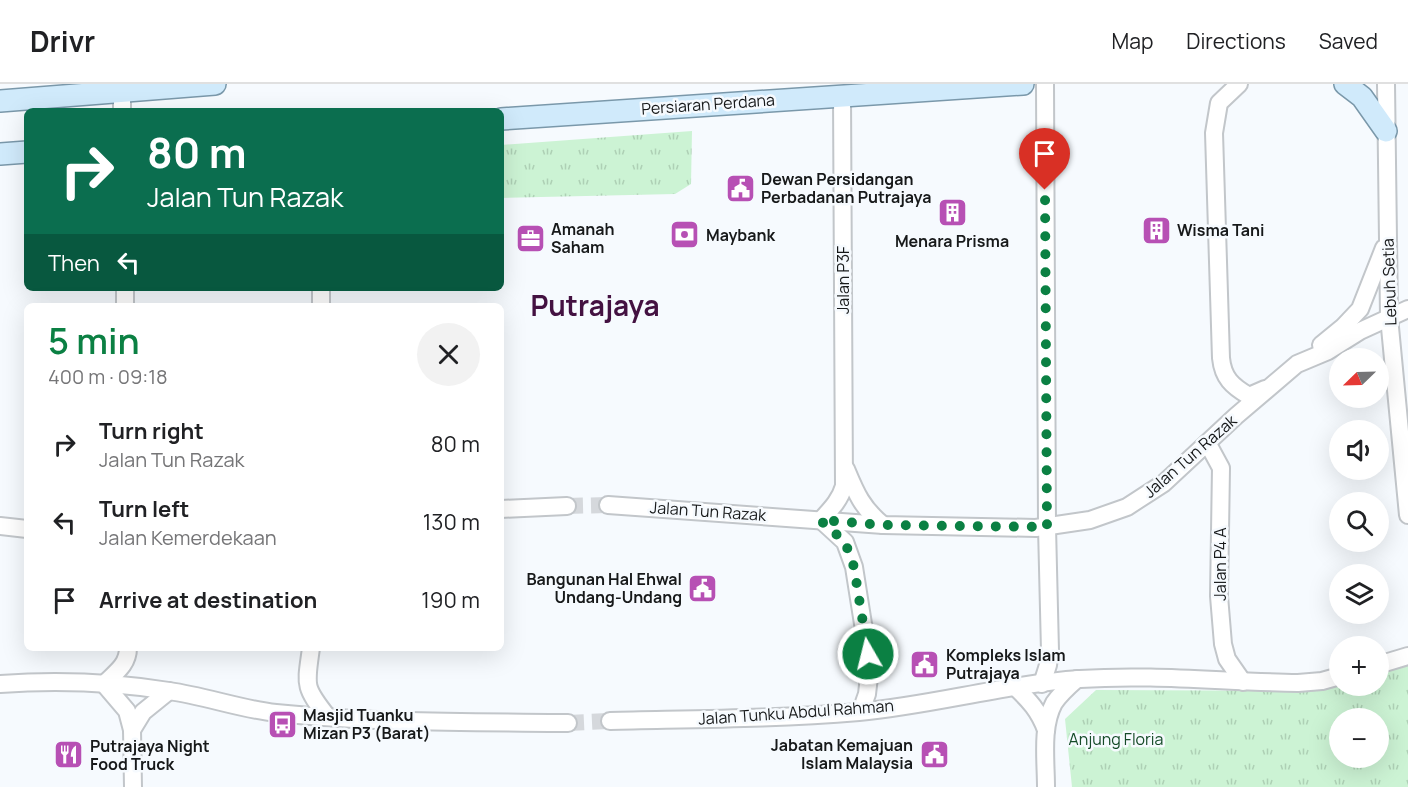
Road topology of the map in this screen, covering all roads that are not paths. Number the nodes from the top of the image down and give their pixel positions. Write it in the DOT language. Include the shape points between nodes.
graph roads {
  1 [pos="215,84"];
  2 [pos="1023,84"];
  3 [pos="1045,84"];
  4 [pos="1239,84"];
  5 [pos="1345,84"];
  6 [pos="1386,84"];
  7 [pos="122,95"];
  8 [pos="842,95"];
  9 [pos="0,101"];
  10 [pos="504,119"];
  11 [pos="1386,131"];
  12 [pos="24,152"];
  13 [pos="0,154"];
  14 [pos="1387,241"];
  15 [pos="1408,309"];
  16 [pos="1389,317"];
  17 [pos="1297,364"];
  18 [pos="1269,388"];
  19 [pos="1208,444"];
  20 [pos="845,466"];
  21 [pos="608,505"];
  22 [pos="567,506"];
  23 [pos="504,509"];
  24 [pos="1408,515"];
  25 [pos="820,520"];
  26 [pos="883,525"];
  27 [pos="0,526"];
  28 [pos="1047,527"];
  29 [pos="24,529"];
  30 [pos="128,651"];
  31 [pos="311,651"];
  32 [pos="1408,656"];
  33 [pos="1389,662"];
  34 [pos="1077,679"];
  35 [pos="1329,679"];
  36 [pos="1243,682"];
  37 [pos="0,684"];
  38 [pos="104,684"];
  39 [pos="1042,684"];
  40 [pos="1015,687"];
  41 [pos="168,691"];
  42 [pos="861,711"];
  43 [pos="327,716"];
  44 [pos="609,721"];
  45 [pos="568,723"];
  46 [pos="1046,729"];
  47 [pos="132,730"];
  48 [pos="133,787"];
  49 [pos="1046,787"];
  1 -- 7 [label="main road"];
  2 -- 8 [label="main road, Persiaran Perdana"];
  3 -- 28 [label="street"];
  4 -- 18 [label="street" via="1219,103 1214,133 1222,371 1229,383 1249,396"];
  5 -- 11 [label="main road" via="1362,97"];
  6 -- 11 [label="street, Lebuh Setia"];
  7 -- 9 [label="main road"];
  8 -- 10 [label="main road, Persiaran Perdana"];
  8 -- 20 [label="street, Jalan P3F"];
  11 -- 14 [label="street, Lebuh Setia"];
  12 -- 13 [label="main road"];
  14 -- 16 [label="street, Lebuh Setia"];
  14 -- 17 [label="street" via="1359,309"];
  15 -- 16 [label="street, Jalan Tun Razak"];
  16 -- 17 [label="street, Jalan Tun Razak"];
  16 -- 24 [label="street, Lebuh Setia"];
  17 -- 18 [label="street, Jalan Tun Razak"];
  18 -- 19 [label="street, Jalan Tun Razak"];
  19 -- 28 [label="street, Jalan Tun Razak" via="1164,483 1127,507 1078,523"];
  19 -- 36 [label="street, Jalan P4 A" via="1221,468 1219,596 1223,644 1227,659"];
  20 -- 25 [label="street, Jalan P3F" via="842,494"];
  20 -- 26 [label="street, Jalan P3F" via="861,503"];
  21 -- 25 [label="street, Jalan Tun Razak"];
  22 -- 23 [label="street"];
  25 -- 26 [label="street, Jalan Tun Razak"];
  25 -- 42 [label="street" via="845,542 855,575 870,668"];
  26 -- 28 [label="street, Jalan Tun Razak"];
  27 -- 29 [label="street"];
  28 -- 39 [label="street" via="1050,651"];
  30 -- 38 [label="street" via="123,666"];
  31 -- 43 [label="street" via="308,687"];
  32 -- 33 [label="street"];
  34 -- 36 [label="street, Jalan Tunku Abdul Rahman"];
  34 -- 39 [label="street, Jalan Tunku Abdul Rahman"];
  34 -- 46 [label="street" via="1054,704"];
  35 -- 36 [label="street, Jalan Tunku Abdul Rahman"];
  37 -- 38 [label="street"];
  38 -- 41 [label="street"];
  38 -- 47 [label="street" via="127,711"];
  39 -- 40 [label="street, Jalan Tunku Abdul Rahman"];
  40 -- 42 [label="street, Jalan Tunku Abdul Rahman"];
  40 -- 46 [label="street" via="1033,705"];
  41 -- 43 [label="street" via="252,709"];
  41 -- 47 [label="street" via="143,712"];
  42 -- 44 [label="street, Jalan Tunku Abdul Rahman"];
  43 -- 45 [label="street"];
  46 -- 49 [label="street"];
  47 -- 48 [label="street"];
}
